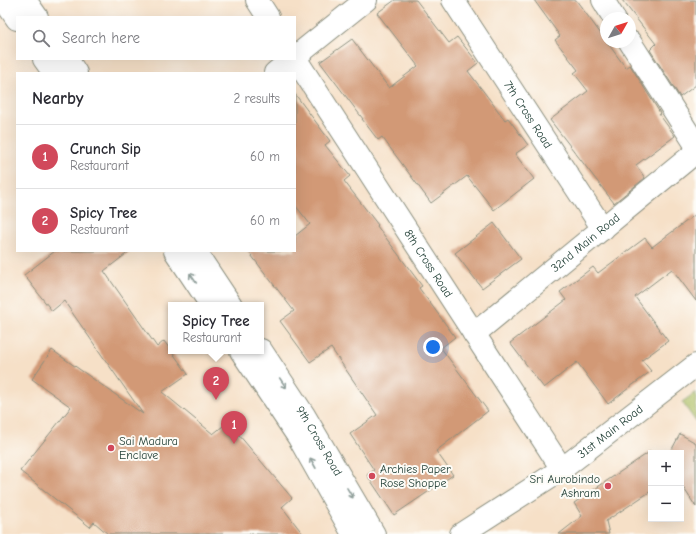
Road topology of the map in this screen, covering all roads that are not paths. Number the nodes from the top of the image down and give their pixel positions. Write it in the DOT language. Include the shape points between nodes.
graph roads {
  1 [pos="4,0"];
  2 [pos="25,0"];
  3 [pos="257,0"];
  4 [pos="366,0"];
  5 [pos="453,0"];
  6 [pos="603,0"];
  7 [pos="610,12"];
  8 [pos="36,16"];
  9 [pos="267,16"];
  10 [pos="16,18"];
  11 [pos="634,48"];
  12 [pos="296,56"];
  13 [pos="45,60"];
  14 [pos="68,60"];
  15 [pos="291,60"];
  16 [pos="295,60"];
  17 [pos="53,72"];
  18 [pos="75,72"];
  19 [pos="276,72"];
  20 [pos="696,145"];
  21 [pos="696,152"];
  22 [pos="603,229"];
  23 [pos="176,252"];
  24 [pos="196,252"];
  25 [pos="209,302"];
  26 [pos="229,302"];
  27 [pos="474,334"];
  28 [pos="243,354"];
  29 [pos="264,354"];
  30 [pos="696,365"];
  31 [pos="562,469"];
  32 [pos="353,534"];
  33 [pos="374,534"];
  34 [pos="460,534"];
  1 -- 10 [label="street"];
  2 -- 8 [label="street"];
  3 -- 9 [label="street"];
  4 -- 12 [label="street"];
  5 -- 22 [label="street, 7th Cross Road"];
  6 -- 7 [label="street"];
  11 -- 20 [label="street"];
  13 -- 17 [label="street"];
  14 -- 18 [label="street"];
  15 -- 19 [label="street"];
  16 -- 27 [label="street, 8th Cross Road"];
  21 -- 22 [label="street, 32nd Main Road"];
  22 -- 27 [label="street, 32nd Main Road"];
  25 -- 23 [label="street, one-way"];
  24 -- 26 [label="street"];
  27 -- 31 [label="street, 8th Cross Road"];
  32 -- 28 [label="street, 9th Cross Road, one-way" via="299,438"];
  29 -- 33 [label="street, 9th Cross Road, one-way" via="304,414"];
  30 -- 31 [label="street, 31st Main Road"];
  31 -- 34 [label="street, 31st Main Road"];
}
